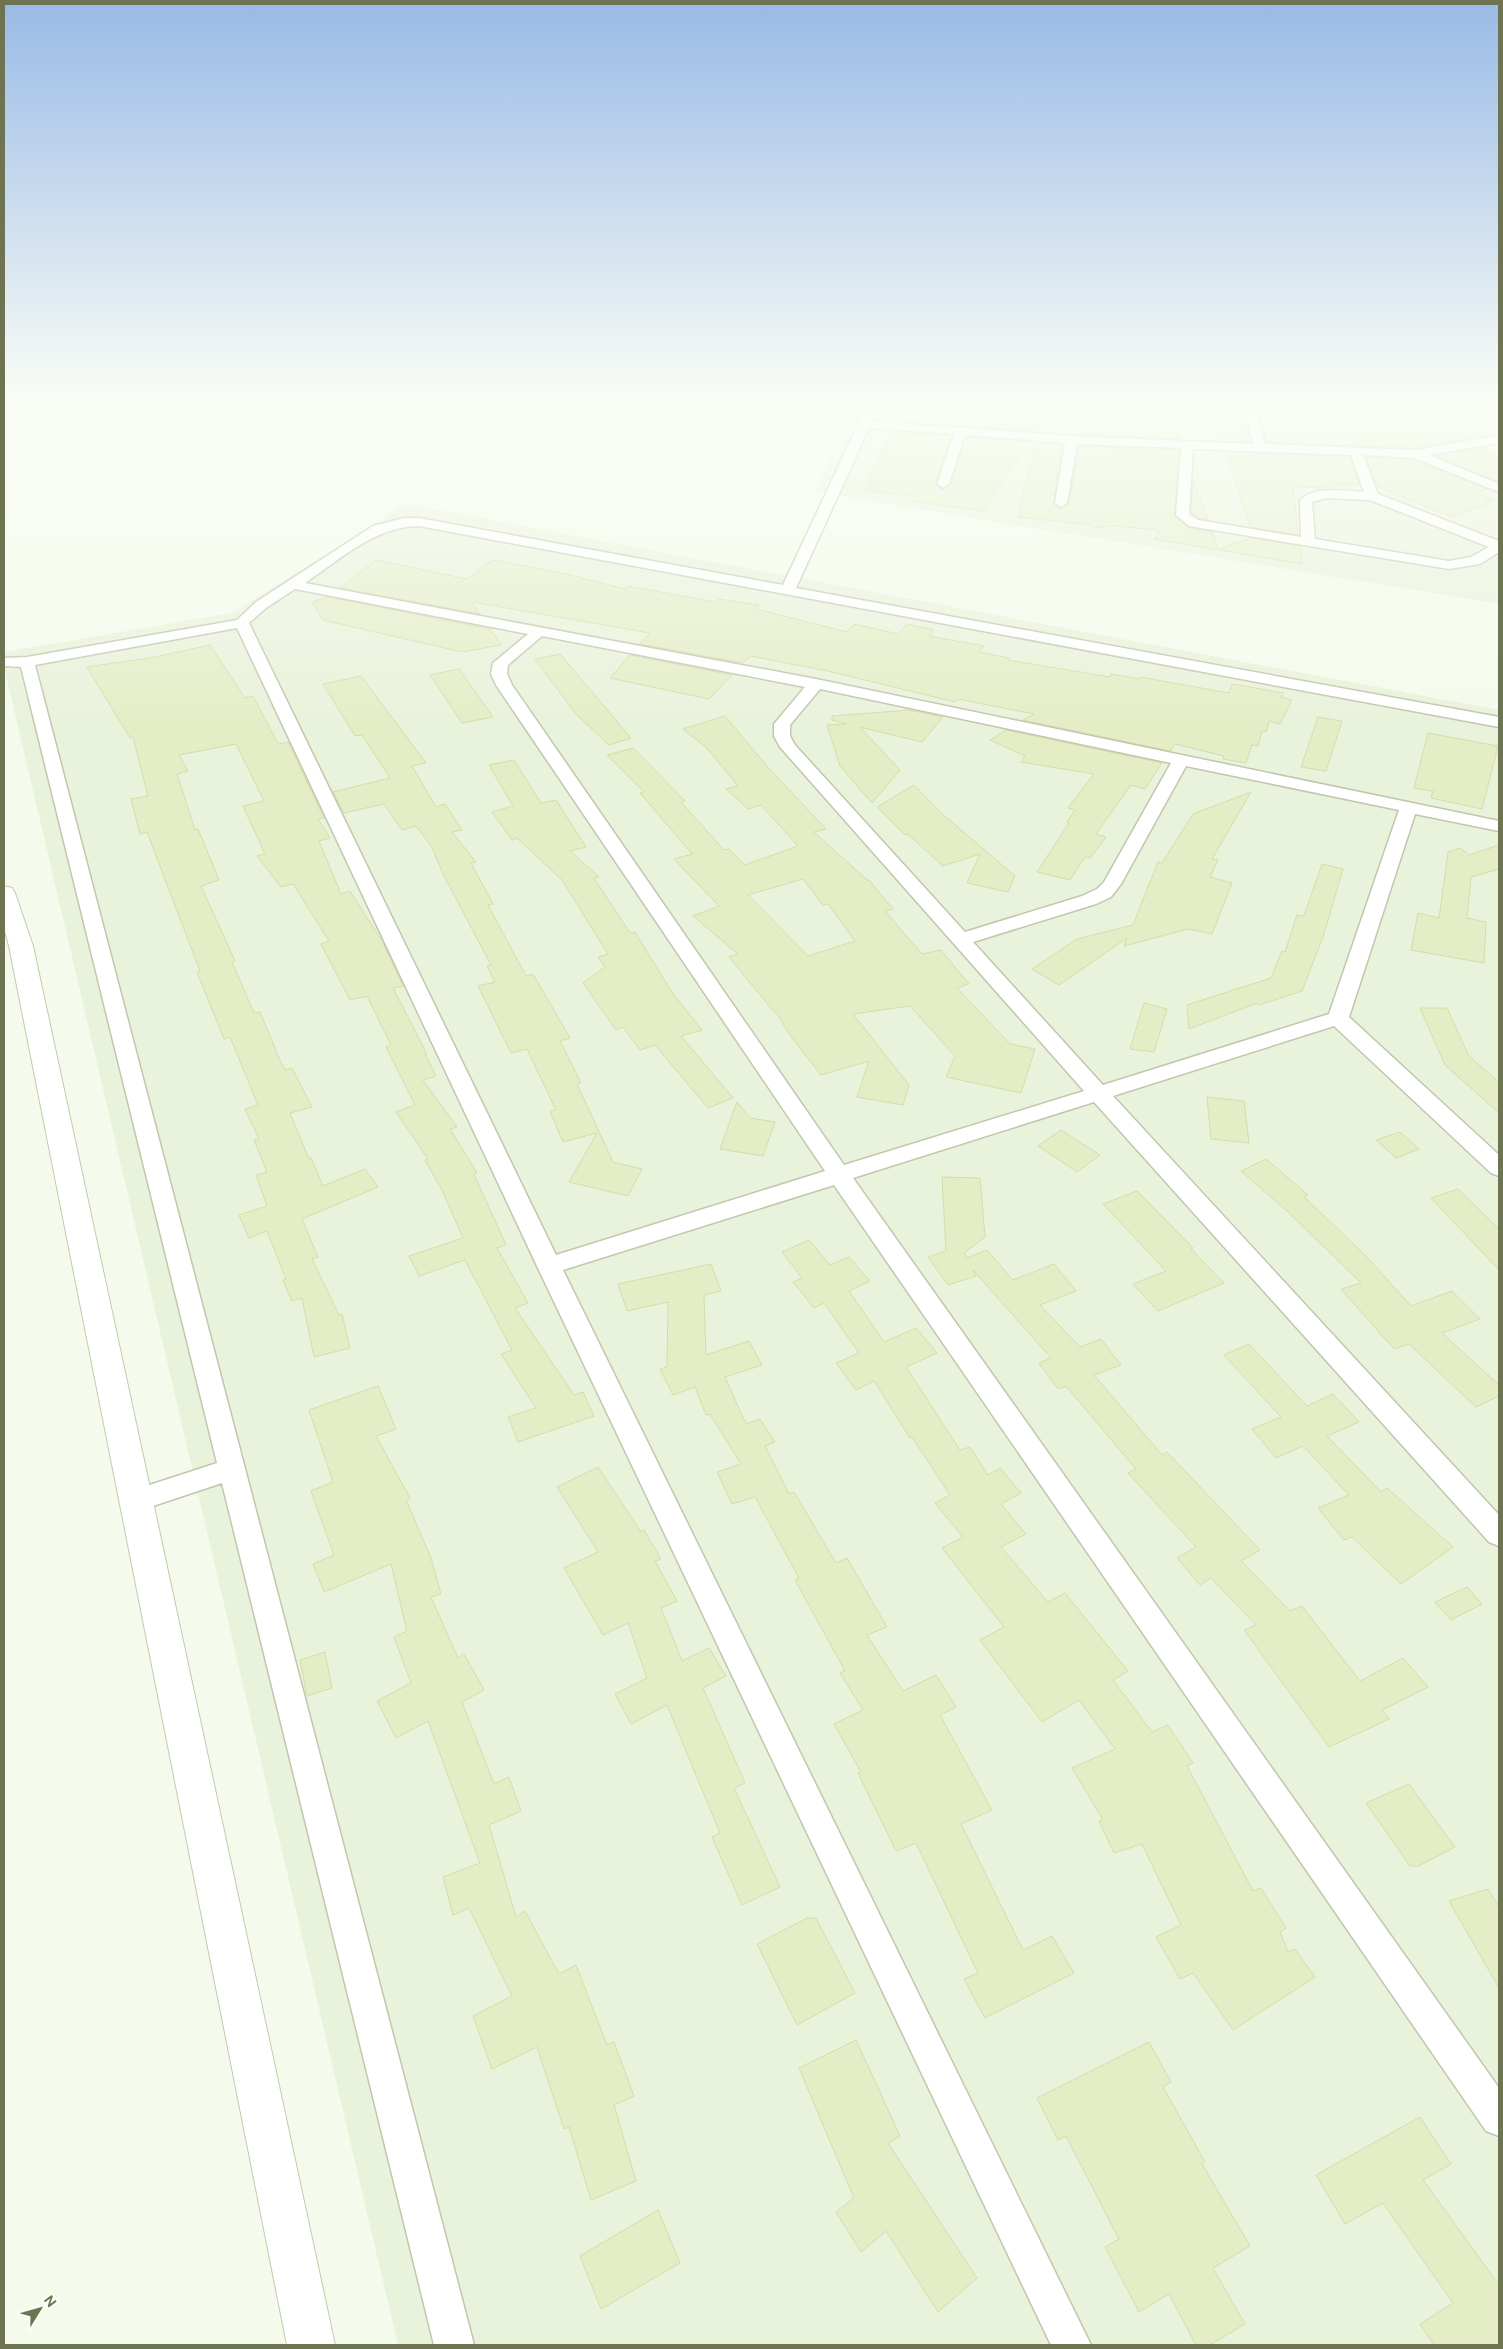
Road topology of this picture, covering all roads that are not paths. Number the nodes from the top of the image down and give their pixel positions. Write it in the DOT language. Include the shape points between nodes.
graph roads {
  1 [pos="826,509"];
  2 [pos="1182,509"];
  3 [pos="1306,509"];
  4 [pos="1403,509"];
  5 [pos="1308,542"];
  6 [pos="1499,547"];
  7 [pos="294,585"];
  8 [pos="787,591"];
  9 [pos="242,623"];
  10 [pos="540,630"];
  11 [pos="15,662"];
  12 [pos="816,684"];
  13 [pos="1499,722"];
  14 [pos="1181,760"];
  15 [pos="1408,808"];
  16 [pos="1499,826"];
  17 [pos="4,893"];
  18 [pos="960,940"];
  19 [pos="1338,1018"];
  20 [pos="1098,1093"];
  21 [pos="1499,1168"];
  22 [pos="838,1174"];
  23 [pos="549,1266"];
  24 [pos="231,1469"];
  25 [pos="135,1501"];
  26 [pos="1499,1534"];
  27 [pos="1499,2118"];
  28 [pos="311,2345"];
  29 [pos="454,2345"];
  30 [pos="1071,2345"];
  1 -- 8 [label="street"];
  2 -- 5 [label="street" via="1186,519 1208,528"];
  3 -- 5 [label="street"];
  4 -- 6 [label="street"];
  5 -- 6 [label="street" via="1449,566 1475,561"];
  7 -- 8 [label="street" via="378,529 404,522 419,522"];
  7 -- 9 [label="street" via="249,614"];
  7 -- 10 [label="street"];
  8 -- 13 [label="street"];
  9 -- 11 [label="street"];
  9 -- 23 [label="street"];
  10 -- 12 [label="street"];
  10 -- 22 [label="street" via="501,663 498,674 504,685"];
  11 -- 24 [label="street"];
  12 -- 14 [label="street"];
  12 -- 18 [label="street" via="782,724 782,736 788,747"];
  14 -- 15 [label="street"];
  14 -- 18 [label="street" via="1104,893"];
  15 -- 16 [label="street"];
  15 -- 19 [label="street"];
  17 -- 25 [label="main road" via="21,946"];
  18 -- 20 [label="street"];
  19 -- 20 [label="street"];
  19 -- 21 [label="street"];
  20 -- 22 [label="street"];
  20 -- 26 [label="street"];
  22 -- 23 [label="street"];
  22 -- 27 [label="street"];
  23 -- 30 [label="street"];
  24 -- 25 [label="street"];
  24 -- 29 [label="street"];
  25 -- 28 [label="main road"];
}
